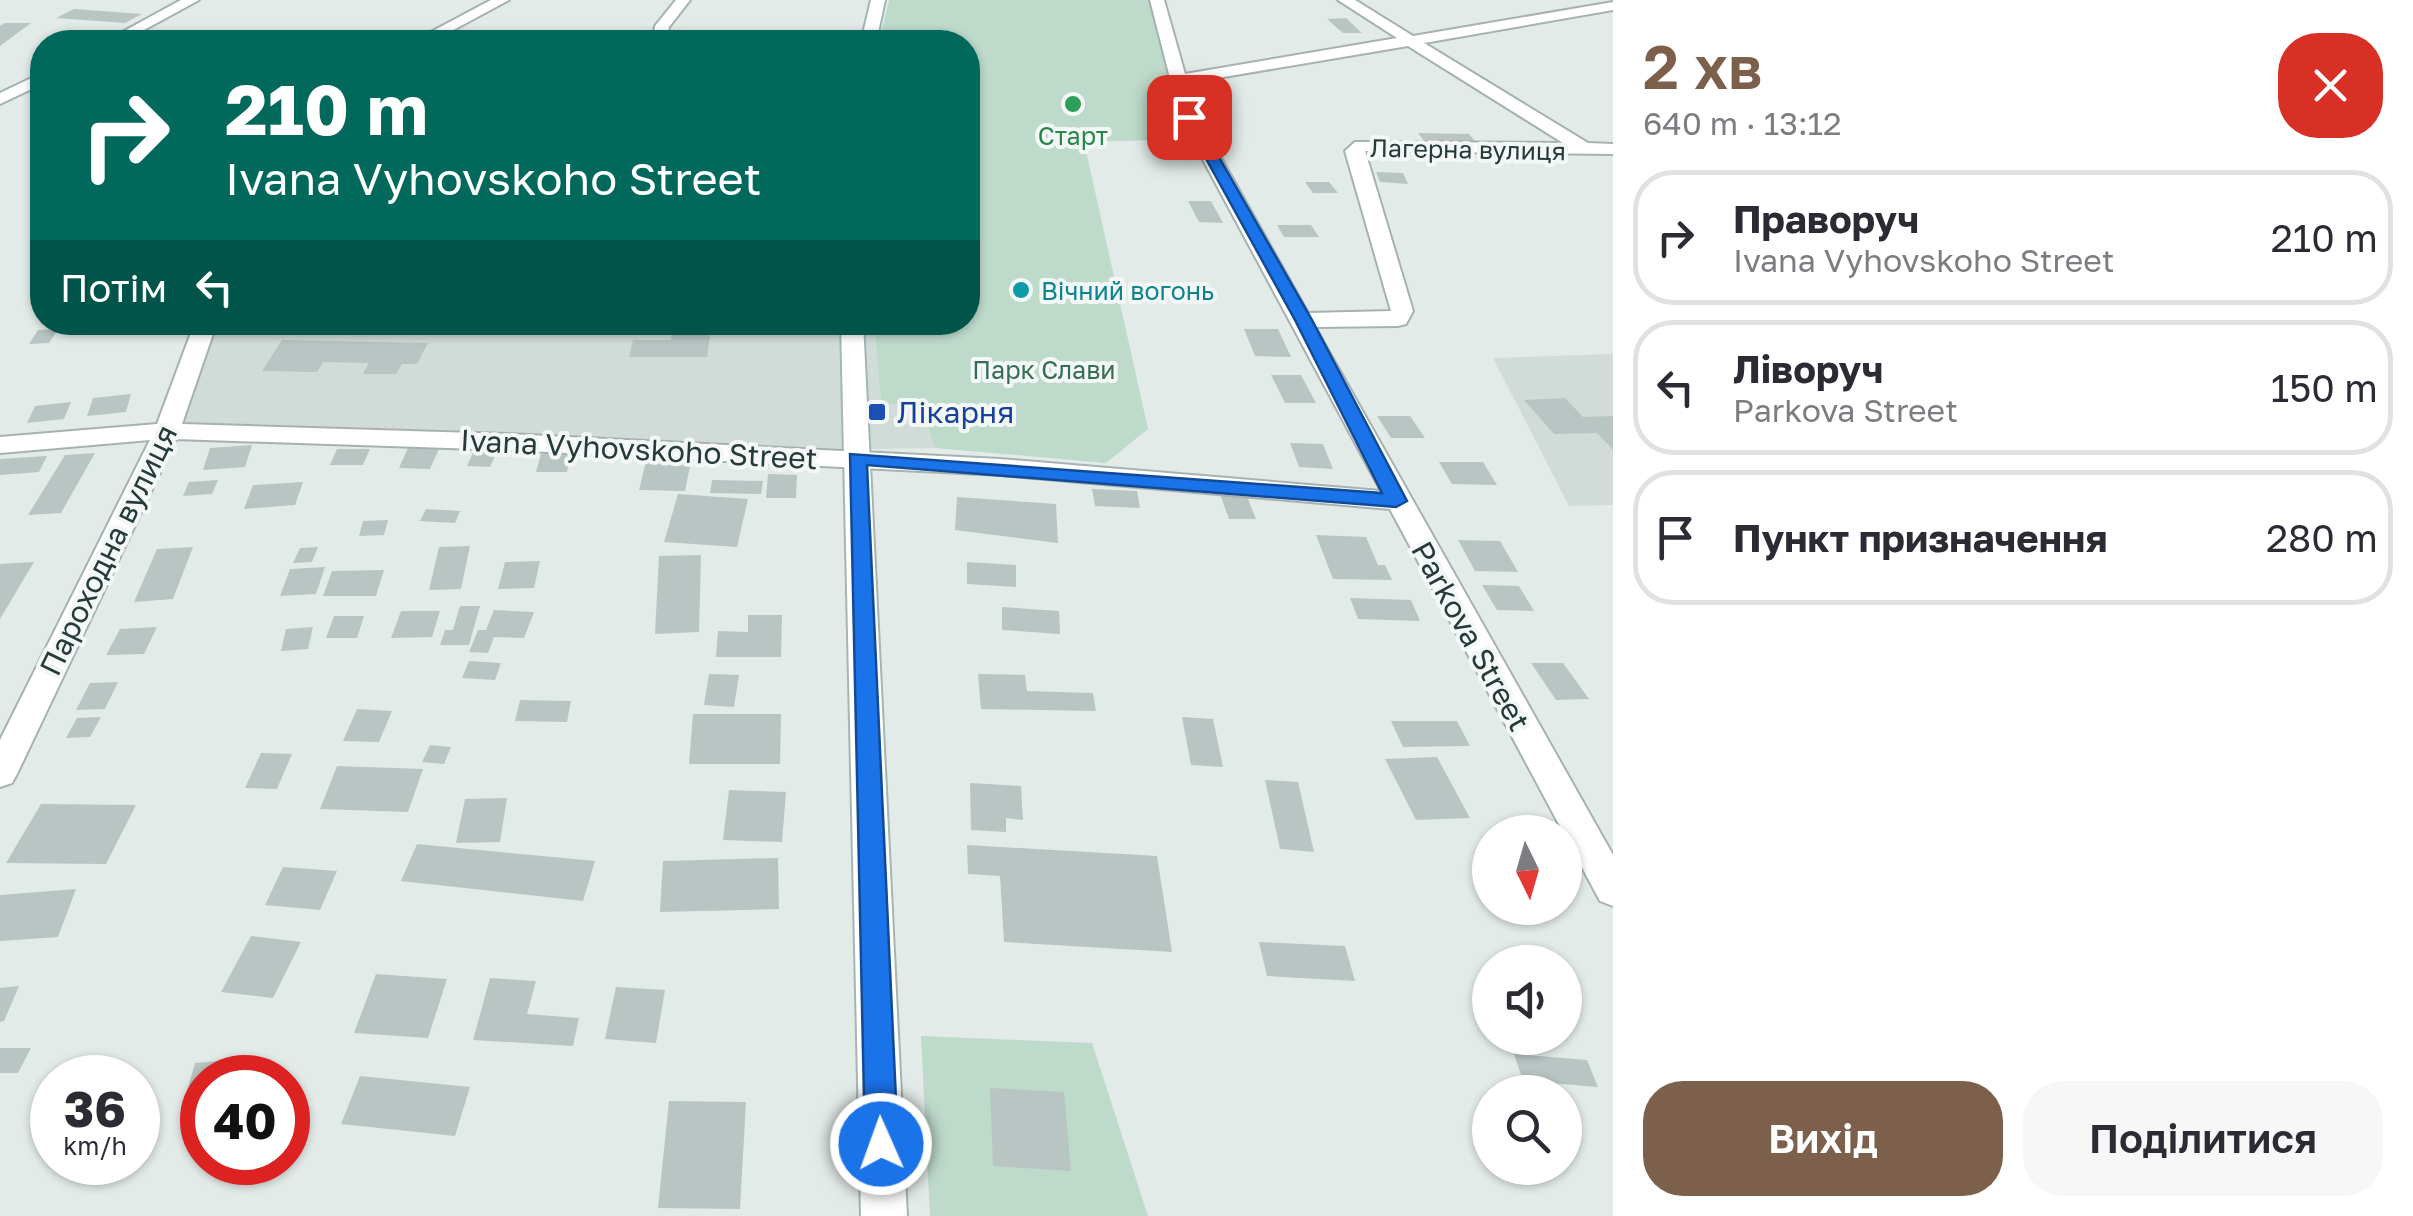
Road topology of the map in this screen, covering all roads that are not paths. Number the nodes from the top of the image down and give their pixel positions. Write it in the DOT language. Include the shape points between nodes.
graph roads {
  1 [pos="192,0"];
  2 [pos="502,0"];
  3 [pos="682,0"];
  4 [pos="878,0"];
  5 [pos="1157,0"];
  6 [pos="1345,0"];
  7 [pos="1609,9"];
  8 [pos="135,30"];
  9 [pos="443,30"];
  10 [pos="661,30"];
  11 [pos="871,30"];
  12 [pos="1408,40"];
  13 [pos="1180,80"];
  14 [pos="30,84"];
  15 [pos="0,100"];
  16 [pos="1613,149"];
  17 [pos="1588,151"];
  18 [pos="1613,167"];
  19 [pos="1303,320"];
  20 [pos="201,335"];
  21 [pos="852,335"];
  22 [pos="167,431"];
  23 [pos="0,445"];
  24 [pos="856,458"];
  25 [pos="1396,501"];
  26 [pos="0,774"];
  27 [pos="1613,890"];
  28 [pos="884,1216"];
  1 -- 8 [label="street"];
  2 -- 9 [label="street"];
  3 -- 10 [label="street"];
  4 -- 11 [label="street"];
  5 -- 13 [label="street, Parkova Street"];
  6 -- 12 [label="street"];
  7 -- 12 [label="street"];
  12 -- 13 [label="street"];
  12 -- 17 [label="street"];
  13 -- 19 [label="street, Parkova Street" via="1189,117"];
  14 -- 15 [label="street"];
  16 -- 17 [label="street, Лагерна вулиця"];
  17 -- 18 [label="street"];
  17 -- 19 [label="street, Лагерна вулиця" via="1361,146 1354,152 1402,311 1398,318"];
  19 -- 25 [label="street, Parkova Street"];
  20 -- 22 [label="street, Пароходна вулиця"];
  21 -- 24 [label="street"];
  22 -- 23 [label="street, Ivana Vyhovskoho Street"];
  22 -- 24 [label="street, Ivana Vyhovskoho Street"];
  22 -- 26 [label="street, Пароходна вулиця"];
  24 -- 25 [label="street, Ivana Vyhovskoho Street"];
  24 -- 28 [label="street"];
  25 -- 27 [label="street, Parkova Street"];
}
